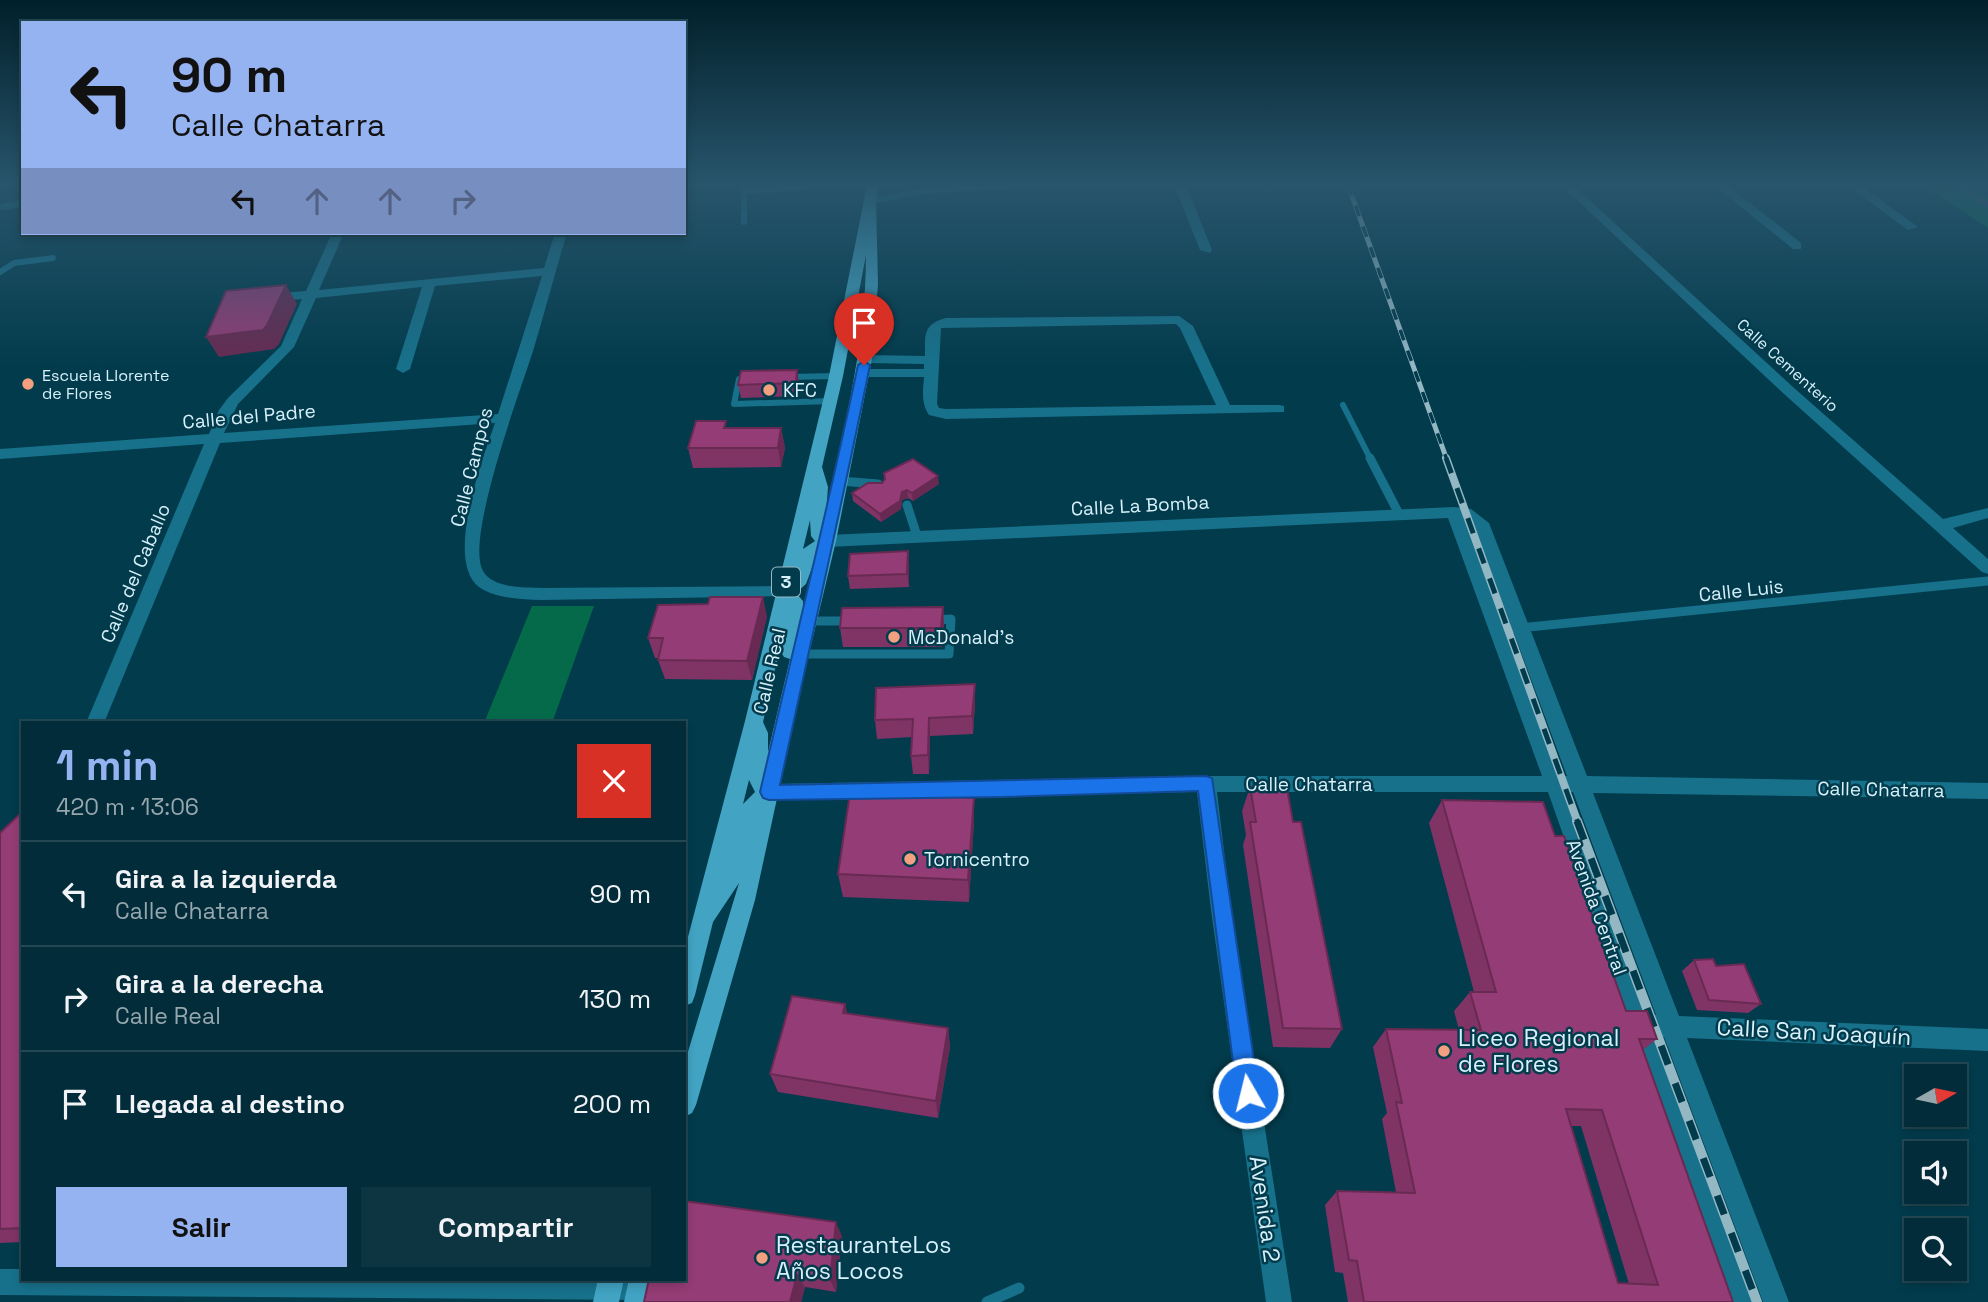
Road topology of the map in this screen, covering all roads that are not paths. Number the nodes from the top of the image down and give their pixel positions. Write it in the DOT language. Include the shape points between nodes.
graph roads {
  1 [pos="333,246"];
  2 [pos="557,246"];
  3 [pos="862,246"];
  4 [pos="872,246"];
  5 [pos="1204,246"];
  6 [pos="1632,246"];
  7 [pos="1206,250"];
  8 [pos="53,258"];
  9 [pos="550,271"];
  10 [pos="0,272"];
  11 [pos="430,282"];
  12 [pos="313,293"];
  13 [pos="254,301"];
  14 [pos="864,366"];
  15 [pos="931,367"];
  16 [pos="403,369"];
  17 [pos="836,376"];
  18 [pos="767,378"];
  19 [pos="781,378"];
  20 [pos="831,401"];
  21 [pos="1343,405"];
  22 [pos="1279,409"];
  23 [pos="1225,410"];
  24 [pos="502,418"];
  25 [pos="214,440"];
  26 [pos="0,454"];
  27 [pos="815,466"];
  28 [pos="840,481"];
  29 [pos="879,485"];
  30 [pos="907,505"];
  31 [pos="1454,512"];
  32 [pos="1988,513"];
  33 [pos="1399,514"];
  34 [pos="1941,525"];
  35 [pos="917,536"];
  36 [pos="828,541"];
  37 [pos="1988,568"];
  38 [pos="1988,581"];
  39 [pos="783,592"];
  40 [pos="925,620"];
  41 [pos="807,621"];
  42 [pos="859,621"];
  43 [pos="1520,628"];
  44 [pos="1498,630"];
  45 [pos="799,654"];
  46 [pos="793,683"];
  47 [pos="96,721"];
  48 [pos="754,721"];
  49 [pos="1206,783"];
  50 [pos="1566,785"];
  51 [pos="1988,791"];
  52 [pos="769,792"];
  53 [pos="702,925"];
  54 [pos="689,960"];
  55 [pos="686,981"];
  56 [pos="1640,1025"];
  57 [pos="1672,1026"];
  58 [pos="1988,1040"];
  59 [pos="686,1098"];
  60 [pos="0,1282"];
  61 [pos="1019,1288"];
  62 [pos="609,1289"];
  63 [pos="639,1289"];
  64 [pos="986,1302"];
  65 [pos="1279,1302"];
  66 [pos="1740,1302"];
  67 [pos="1776,1302"];
  1 -- 12 [label="street, Calle del Caballo"];
  2 -- 9 [label="street, Calle Campos"];
  3 -- 17 [label="main road, Calle Real / 3"];
  4 -- 14 [label="main road, Calle Real / 3"];
  5 -- 7 [label="street"];
  6 -- 34 [label="street, Calle Cementerio"];
  8 -- 10 [label="lane" via="14,263"];
  9 -- 11 [label="street"];
  9 -- 24 [label="street, Calle Campos"];
  11 -- 12 [label="street"];
  11 -- 16 [label="street"];
  12 -- 13 [label="street"];
  12 -- 25 [label="street, Calle del Caballo" via="287,347 234,398"];
  14 -- 15 [label="street"];
  14 -- 28 [label="main road, Calle Real / 3"];
  15 -- 23 [label="street" via="930,404 934,412 947,414"];
  15 -- 23 [label="street" via="932,330 946,322 1179,320 1186,326"];
  17 -- 19 [label="lane"];
  17 -- 20 [label="main road, Calle Real / 3"];
  18 -- 20 [label="lane" via="739,379 734,404"];
  20 -- 27 [label="main road, Calle Real / 3"];
  21 -- 33 [label="lane"];
  22 -- 23 [label="street"];
  24 -- 25 [label="street, Calle del Padre"];
  24 -- 39 [label="street, Calle Campos" via="471,546 474,568 486,583 503,590 541,594"];
  25 -- 26 [label="street, Calle del Padre"];
  25 -- 47 [label="street, Calle del Caballo"];
  27 -- 36 [label="main road" via="821,500 817,529"];
  27 -- 39 [label="main road, Calle Real / 3"];
  28 -- 29 [label="lane"];
  28 -- 36 [label="main road, Calle Real / 3"];
  30 -- 35 [label="lane"];
  31 -- 33 [label="street, Calle La Bomba"];
  31 -- 43 [label="street, Avenida Central" via="1480,523"];
  31 -- 44 [label="street, Avenida Central"];
  32 -- 34 [label="street"];
  33 -- 35 [label="street, Calle La Bomba"];
  34 -- 37 [label="street, Calle Cementerio"];
  35 -- 36 [label="street, Calle La Bomba"];
  36 -- 39 [label="main road" via="810,551 798,584"];
  36 -- 41 [label="main road, Calle Real / 3"];
  38 -- 43 [label="lane, Calle Luis"];
  39 -- 46 [label="main road" via="795,601 789,657"];
  39 -- 48 [label="main road, Calle Real / 3"];
  40 -- 45 [label="lane" via="951,619 949,654"];
  41 -- 42 [label="lane"];
  41 -- 45 [label="main road, Calle Real / 3"];
  43 -- 44 [label="lane, Calle Luis"];
  43 -- 50 [label="street, Avenida Central"];
  44 -- 50 [label="street, Avenida Central"];
  45 -- 46 [label="main road, Calle Real / 3"];
  46 -- 52 [label="main road, Calle Real / 3"];
  48 -- 52 [label="main road" via="761,751 757,776 759,785"];
  48 -- 53 [label="main road, Calle Real / 3"];
  49 -- 50 [label="street, Calle Chatarra"];
  49 -- 52 [label="street, Calle Chatarra"];
  49 -- 65 [label="street, Avenida 2"];
  50 -- 51 [label="street, Calle Chatarra"];
  50 -- 56 [label="street, Avenida Central" via="1564,817"];
  50 -- 57 [label="street, Avenida Central"];
  52 -- 53 [label="main road" via="751,807 732,875"];
  52 -- 59 [label="main road, Calle Real / 3" via="746,900"];
  53 -- 54 [label="main road, Calle Real / 3"];
  54 -- 55 [label="main road, Calle Real / 3"];
  56 -- 57 [label="street, Calle San Joaquín"];
  56 -- 66 [label="street, Avenida Central"];
  57 -- 58 [label="street, Calle San Joaquín"];
  57 -- 67 [label="street, Avenida Central"];
  60 -- 62 [label="street"];
  61 -- 64 [label="lane"];
  62 -- 63 [label="street"];
}
